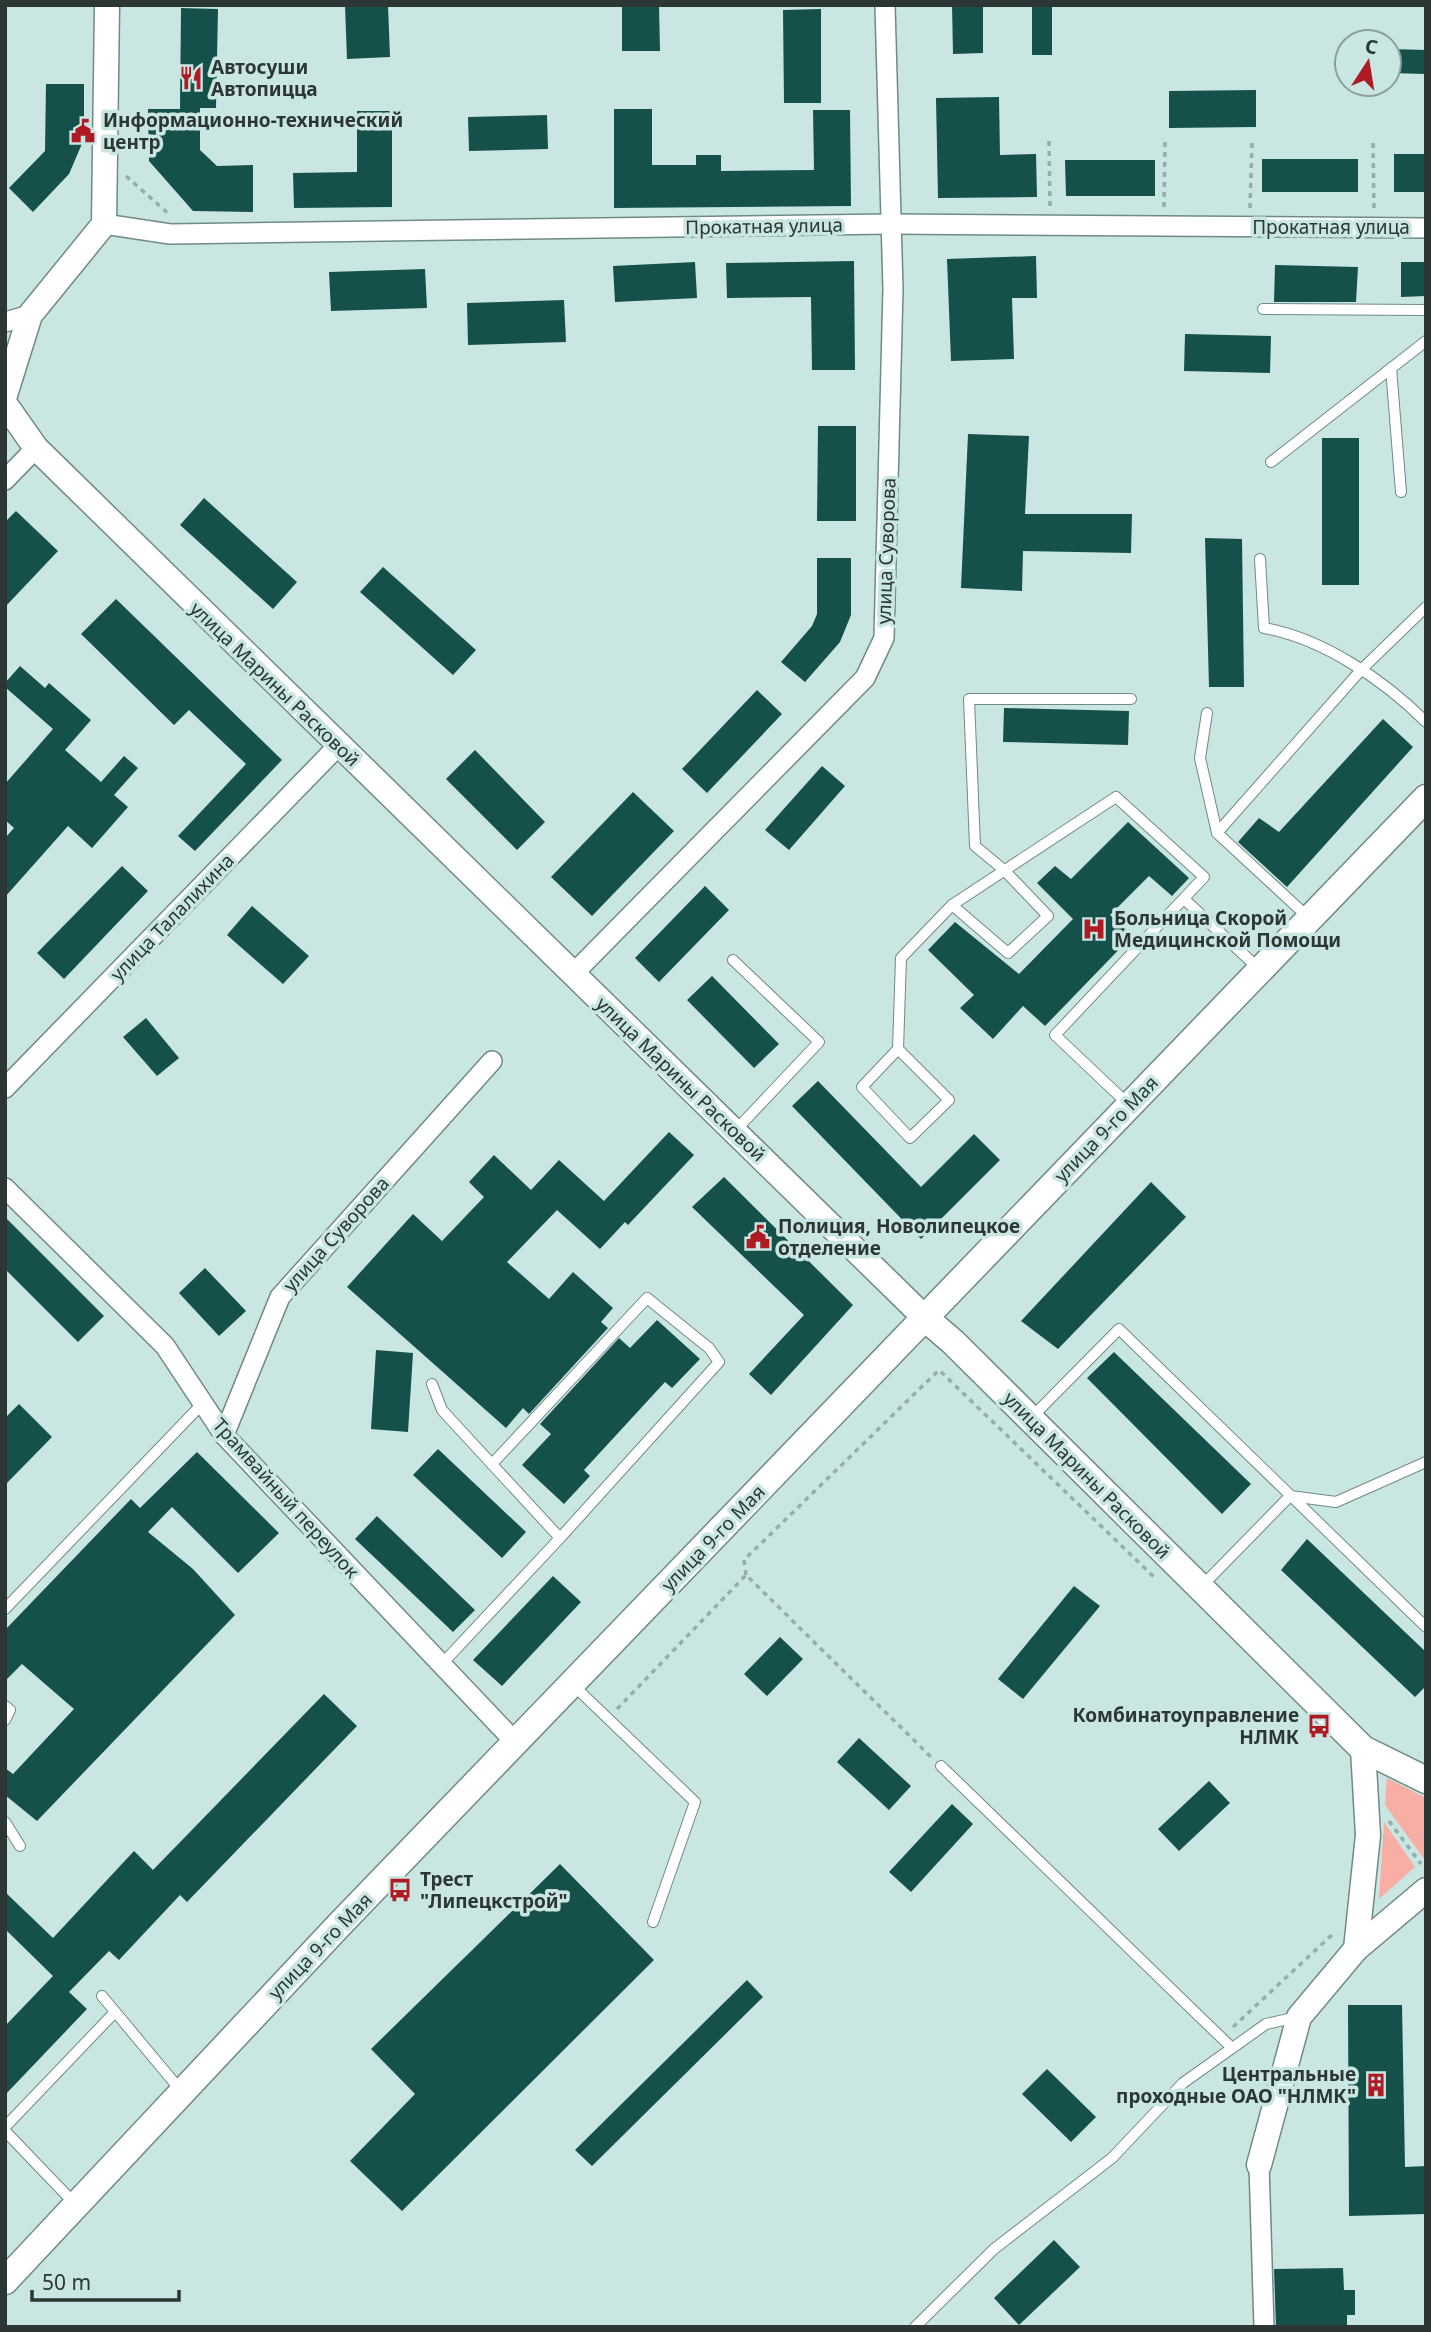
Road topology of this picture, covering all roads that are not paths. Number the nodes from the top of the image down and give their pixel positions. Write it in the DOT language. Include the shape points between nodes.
graph roads {
  1 [pos="107,5"];
  2 [pos="886,5"];
  3 [pos="104,224"];
  4 [pos="891,224"];
  5 [pos="1426,228"];
  6 [pos="1263,309"];
  7 [pos="1426,310"];
  8 [pos="30,314"];
  9 [pos="5,322"];
  10 [pos="1426,341"];
  11 [pos="1391,368"];
  12 [pos="5,395"];
  13 [pos="5,404"];
  14 [pos="36,448"];
  15 [pos="1271,462"];
  16 [pos="5,480"];
  17 [pos="1401,492"];
  18 [pos="1260,559"];
  19 [pos="1426,607"];
  20 [pos="1361,670"];
  21 [pos="1131,699"];
  22 [pos="1207,712"];
  23 [pos="1426,722"];
  24 [pos="338,747"];
  25 [pos="1426,799"];
  26 [pos="1217,833"];
  27 [pos="1004,870"];
  28 [pos="1184,899"];
  29 [pos="952,905"];
  30 [pos="1310,919"];
  31 [pos="733,960"];
  32 [pos="1260,970"];
  33 [pos="573,974"];
  34 [pos="898,1049"];
  35 [pos="492,1061"];
  36 [pos="5,1088"];
  37 [pos="1129,1105"];
  38 [pos="734,1132"];
  39 [pos="5,1188"];
  40 [pos="925,1318"];
  41 [pos="432,1384"];
  42 [pos="203,1403"];
  43 [pos="1030,1419"];
  44 [pos="223,1435"];
  45 [pos="1426,1462"];
  46 [pos="492,1464"];
  47 [pos="1290,1496"];
  48 [pos="560,1538"];
  49 [pos="1200,1587"];
  50 [pos="5,1609"];
  51 [pos="1426,1628"];
  52 [pos="442,1665"];
  53 [pos="573,1685"];
  54 [pos="5,1706"];
  55 [pos="5,1720"];
  56 [pos="516,1744"];
  57 [pos="1363,1749"];
  58 [pos="941,1766"];
  59 [pos="1426,1780"];
  60 [pos="5,1822"];
  61 [pos="20,1846"];
  62 [pos="1426,1889"];
  63 [pos="653,1922"];
  64 [pos="1356,1949"];
  65 [pos="102,1996"];
  66 [pos="115,2012"];
  67 [pos="1299,2017"];
  68 [pos="1232,2048"];
  69 [pos="182,2092"];
  70 [pos="5,2129"];
  71 [pos="1259,2165"];
  72 [pos="76,2205"];
  73 [pos="5,2281"];
  74 [pos="915,2327"];
  75 [pos="1264,2327"];
  1 -- 3 [label="street"];
  2 -- 4 [label="street, улица Суворова"];
  3 -- 4 [label="street, Прокатная улица" via="170,234"];
  3 -- 8 [label="street"];
  4 -- 5 [label="street, Прокатная улица"];
  4 -- 33 [label="street, улица Суворова" via="884,638 865,678"];
  6 -- 7 [label="lane"];
  8 -- 9 [label="street"];
  8 -- 12 [label="street"];
  10 -- 11 [label="lane"];
  11 -- 15 [label="lane"];
  11 -- 17 [label="lane"];
  13 -- 14 [label="street, улица Марины Расковой"];
  14 -- 16 [label="street"];
  14 -- 24 [label="street, улица Марины Расковой"];
  18 -- 20 [label="lane" via="1264,628 1289,633"];
  19 -- 20 [label="lane"];
  20 -- 23 [label="lane"];
  20 -- 26 [label="lane"];
  21 -- 27 [label="lane" via="969,699 975,846"];
  22 -- 26 [label="lane" via="1200,758"];
  24 -- 33 [label="street, улица Марины Расковой"];
  24 -- 36 [label="street, улица Талалихина"];
  25 -- 30 [label="main road, улица 9-го Мая"];
  26 -- 30 [label="lane"];
  27 -- 28 [label="lane" via="1116,797 1204,877"];
  27 -- 29 [label="lane"];
  27 -- 29 [label="lane" via="1048,916 1008,953"];
  28 -- 32 [label="lane"];
  28 -- 37 [label="lane" via="1055,1035"];
  29 -- 34 [label="lane" via="901,958"];
  30 -- 32 [label="main road, улица 9-го Мая"];
  31 -- 38 [label="lane" via="820,1042"];
  32 -- 37 [label="main road, улица 9-го Мая"];
  33 -- 38 [label="street, улица Марины Расковой"];
  34 -- 34 [label="lane" via="862,1087 911,1138 948,1100"];
  35 -- 44 [label="street, улица Суворова" via="280,1297"];
  37 -- 40 [label="main road, улица 9-го Мая"];
  38 -- 40 [label="street, улица Марины Расковой"];
  39 -- 42 [label="street, Трамвайный переулок" via="166,1346"];
  40 -- 43 [label="main road, улица Марины Расковой"];
  40 -- 53 [label="main road, улица 9-го Мая"];
  41 -- 46 [label="lane" via="442,1410"];
  42 -- 44 [label="street, Трамвайный переулок"];
  42 -- 50 [label="lane"];
  43 -- 47 [label="lane" via="1119,1329"];
  43 -- 49 [label="main road, улица Марины Расковой"];
  44 -- 52 [label="street, Трамвайный переулок"];
  45 -- 47 [label="lane" via="1336,1502"];
  46 -- 48 [label="lane"];
  46 -- 48 [label="lane" via="647,1298 709,1348 719,1362"];
  47 -- 49 [label="lane"];
  47 -- 51 [label="lane"];
  48 -- 52 [label="lane"];
  49 -- 57 [label="main road, улица Марины Расковой"];
  52 -- 56 [label="street, Трамвайный переулок"];
  53 -- 56 [label="main road, улица 9-го Мая"];
  53 -- 63 [label="lane" via="695,1802"];
  54 -- 55 [label="lane" via="10,1710"];
  56 -- 69 [label="main road, улица 9-го Мая"];
  57 -- 59 [label="main road, улица Марины Расковой"];
  57 -- 64 [label="street" via="1368,1835"];
  58 -- 68 [label="lane"];
  60 -- 61 [label="lane"];
  62 -- 64 [label="street"];
  64 -- 67 [label="street"];
  65 -- 66 [label="lane"];
  66 -- 69 [label="lane"];
  66 -- 70 [label="lane"];
  67 -- 68 [label="lane" via="1266,2024"];
  67 -- 71 [label="street"];
  68 -- 74 [label="lane" via="1183,2083 1112,2158 994,2249"];
  69 -- 72 [label="main road, улица 9-го Мая"];
  70 -- 72 [label="lane"];
  71 -- 75 [label="street"];
  72 -- 73 [label="main road, улица 9-го Мая"];
}
